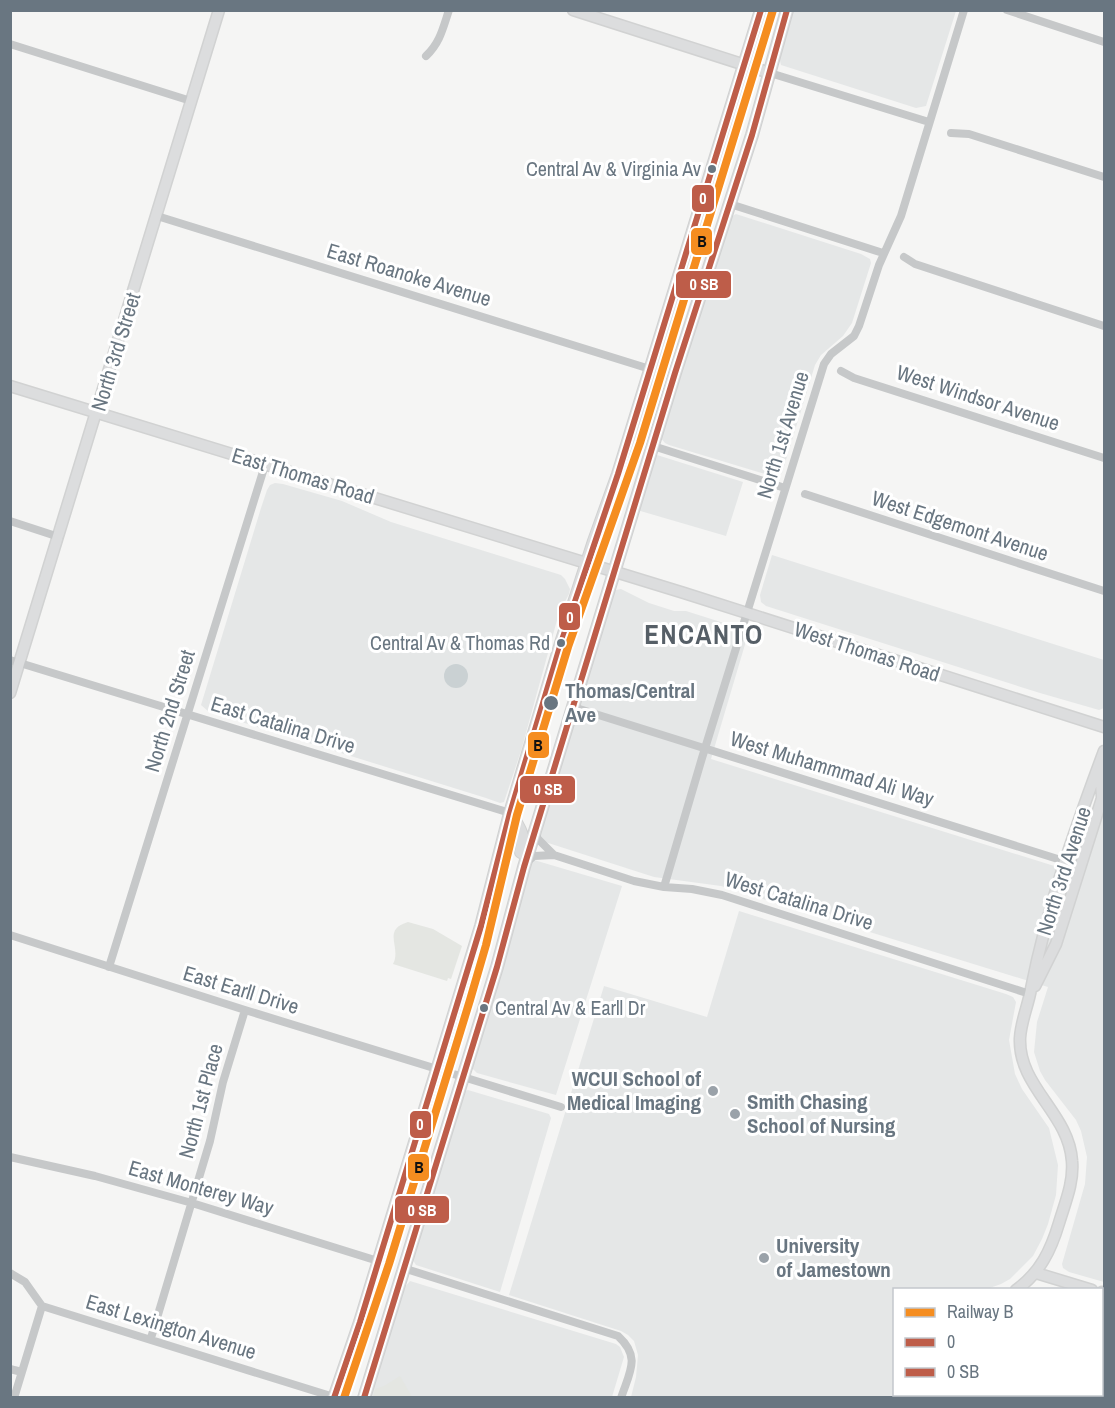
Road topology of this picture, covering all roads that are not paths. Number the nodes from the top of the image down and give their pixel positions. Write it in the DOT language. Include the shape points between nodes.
graph roads {
  1 [pos="219,10"];
  2 [pos="448,10"];
  3 [pos="573,10"];
  4 [pos="761,10"];
  5 [pos="787,10"];
  6 [pos="964,10"];
  7 [pos="1007,10"];
  8 [pos="1104,42"];
  9 [pos="10,44"];
  10 [pos="426,56"];
  11 [pos="745,65"];
  12 [pos="764,71"];
  13 [pos="191,101"];
  14 [pos="928,122"];
  15 [pos="951,132"];
  16 [pos="1104,177"];
  17 [pos="730,204"];
  18 [pos="157,216"];
  19 [pos="883,253"];
  20 [pos="904,256"];
  21 [pos="1104,326"];
  22 [pos="650,369"];
  23 [pos="841,371"];
  24 [pos="10,386"];
  25 [pos="98,412"];
  26 [pos="653,446"];
  27 [pos="1104,458"];
  28 [pos="265,465"];
  29 [pos="785,488"];
  30 [pos="805,494"];
  31 [pos="10,521"];
  32 [pos="59,537"];
  33 [pos="591,565"];
  34 [pos="614,572"];
  35 [pos="1104,591"];
  36 [pos="747,613"];
  37 [pos="15,661"];
  38 [pos="10,693"];
  39 [pos="573,707"];
  40 [pos="187,715"];
  41 [pos="1104,727"];
  42 [pos="705,748"];
  43 [pos="1104,751"];
  44 [pos="1104,773"];
  45 [pos="1103,795"];
  46 [pos="510,813"];
  47 [pos="534,831"];
  48 [pos="554,855"];
  49 [pos="1064,861"];
  50 [pos="1080,866"];
  51 [pos="524,867"];
  52 [pos="664,887"];
  53 [pos="516,897"];
  54 [pos="10,935"];
  55 [pos="109,967"];
  56 [pos="1030,994"];
  57 [pos="245,1010"];
  58 [pos="437,1069"];
  59 [pos="462,1077"];
  60 [pos="561,1107"];
  61 [pos="10,1157"];
  62 [pos="192,1203"];
  63 [pos="378,1262"];
  64 [pos="403,1268"];
  65 [pos="10,1273"];
  66 [pos="1036,1273"];
  67 [pos="1018,1288"];
  68 [pos="1085,1288"];
  69 [pos="42,1306"];
  70 [pos="150,1338"];
  71 [pos="10,1369"];
  72 [pos="22,1372"];
  73 [pos="334,1397"];
  74 [pos="14,1398"];
  75 [pos="364,1398"];
  76 [pos="621,1398"];
  1 -- 13 [label="street, North 3rd Street"];
  2 -- 10 [label="street" via="441,37"];
  3 -- 11 [label="street"];
  4 -- 11 [label="main road"];
  5 -- 12 [label="main road"];
  6 -- 14 [label="street, North 1st Avenue"];
  7 -- 8 [label="street"];
  9 -- 13 [label="street"];
  11 -- 12 [label="street"];
  11 -- 22 [label="main road"];
  12 -- 14 [label="street"];
  12 -- 17 [label="main road"];
  13 -- 18 [label="street, North 3rd Street"];
  14 -- 19 [label="street, North 1st Avenue" via="898,225"];
  15 -- 16 [label="street" via="969,134"];
  17 -- 19 [label="street"];
  17 -- 26 [label="main road"];
  18 -- 22 [label="street, East Roanoke Avenue"];
  18 -- 25 [label="street, North 3rd Street"];
  19 -- 29 [label="street, North 1st Avenue" via="860,326 824,364"];
  20 -- 21 [label="street" via="915,264"];
  22 -- 33 [label="main road"];
  23 -- 27 [label="street, West Windsor Avenue"];
  24 -- 25 [label="street, East Thomas Road"];
  25 -- 28 [label="street, East Thomas Road"];
  25 -- 32 [label="street, North 3rd Street"];
  26 -- 29 [label="street"];
  26 -- 34 [label="main road"];
  28 -- 33 [label="street, East Thomas Road"];
  28 -- 40 [label="street, North 2nd Street"];
  29 -- 36 [label="street, North 1st Avenue"];
  30 -- 35 [label="street, West Edgemont Avenue"];
  31 -- 32 [label="street"];
  32 -- 37 [label="street, North 3rd Street"];
  33 -- 34 [label="street, West Thomas Road"];
  33 -- 46 [label="main road"];
  34 -- 36 [label="street, West Thomas Road"];
  34 -- 39 [label="main road"];
  36 -- 41 [label="street, West Thomas Road"];
  36 -- 42 [label="street, North 1st Avenue"];
  37 -- 38 [label="street, North 3rd Street"];
  37 -- 40 [label="street, East Catalina Drive"];
  39 -- 42 [label="street, West Muhammmad Ali Way"];
  39 -- 47 [label="main road"];
  40 -- 46 [label="street, East Catalina Drive"];
  40 -- 55 [label="street, North 2nd Street"];
  42 -- 49 [label="street, West Muhammmad Ali Way"];
  42 -- 52 [label="street, North 1st Avenue"];
  43 -- 49 [label="street, North 3rd Avenue"];
  44 -- 45 [label="street, North 3rd Avenue"];
  45 -- 50 [label="street, North 3rd Avenue"];
  46 -- 53 [label="main road" via="524,843 513,882"];
  46 -- 58 [label="main road"];
  47 -- 48 [label="street"];
  47 -- 51 [label="main road"];
  48 -- 51 [label="street" via="534,856"];
  48 -- 52 [label="street, West Catalina Drive"];
  49 -- 50 [label="street, West Muhammmad Ali Way"];
  49 -- 56 [label="street, North 3rd Avenue"];
  50 -- 56 [label="street, North 3rd Avenue" via="1056,944"];
  51 -- 53 [label="main road"];
  52 -- 56 [label="street, West Catalina Drive" via="722,895"];
  53 -- 59 [label="main road"];
  54 -- 55 [label="street, East Earll Drive"];
  55 -- 57 [label="street, East Earll Drive"];
  56 -- 66 [label="street, North 3rd Avenue" via="1023,1020 1021,1053 1025,1069 1057,1118 1072,1161 1054,1242"];
  57 -- 58 [label="street, East Earll Drive"];
  57 -- 62 [label="street, North 1st Place"];
  58 -- 59 [label="street, East Earll Drive"];
  58 -- 63 [label="main road"];
  59 -- 60 [label="street, East Earll Drive"];
  59 -- 64 [label="main road"];
  61 -- 62 [label="street, East Monterey Way"];
  62 -- 63 [label="street, East Monterey Way"];
  62 -- 70 [label="street, North 1st Place"];
  63 -- 73 [label="main road"];
  64 -- 75 [label="main road"];
  64 -- 76 [label="street" via="618,1335 628,1345 632,1363"];
  65 -- 69 [label="street" via="24,1282"];
  66 -- 67 [label="street, North 3rd Avenue"];
  66 -- 68 [label="street"];
  69 -- 70 [label="street, East Lexington Avenue"];
  69 -- 72 [label="street"];
  70 -- 73 [label="street, East Lexington Avenue"];
  71 -- 72 [label="street"];
  72 -- 74 [label="street"];
}
